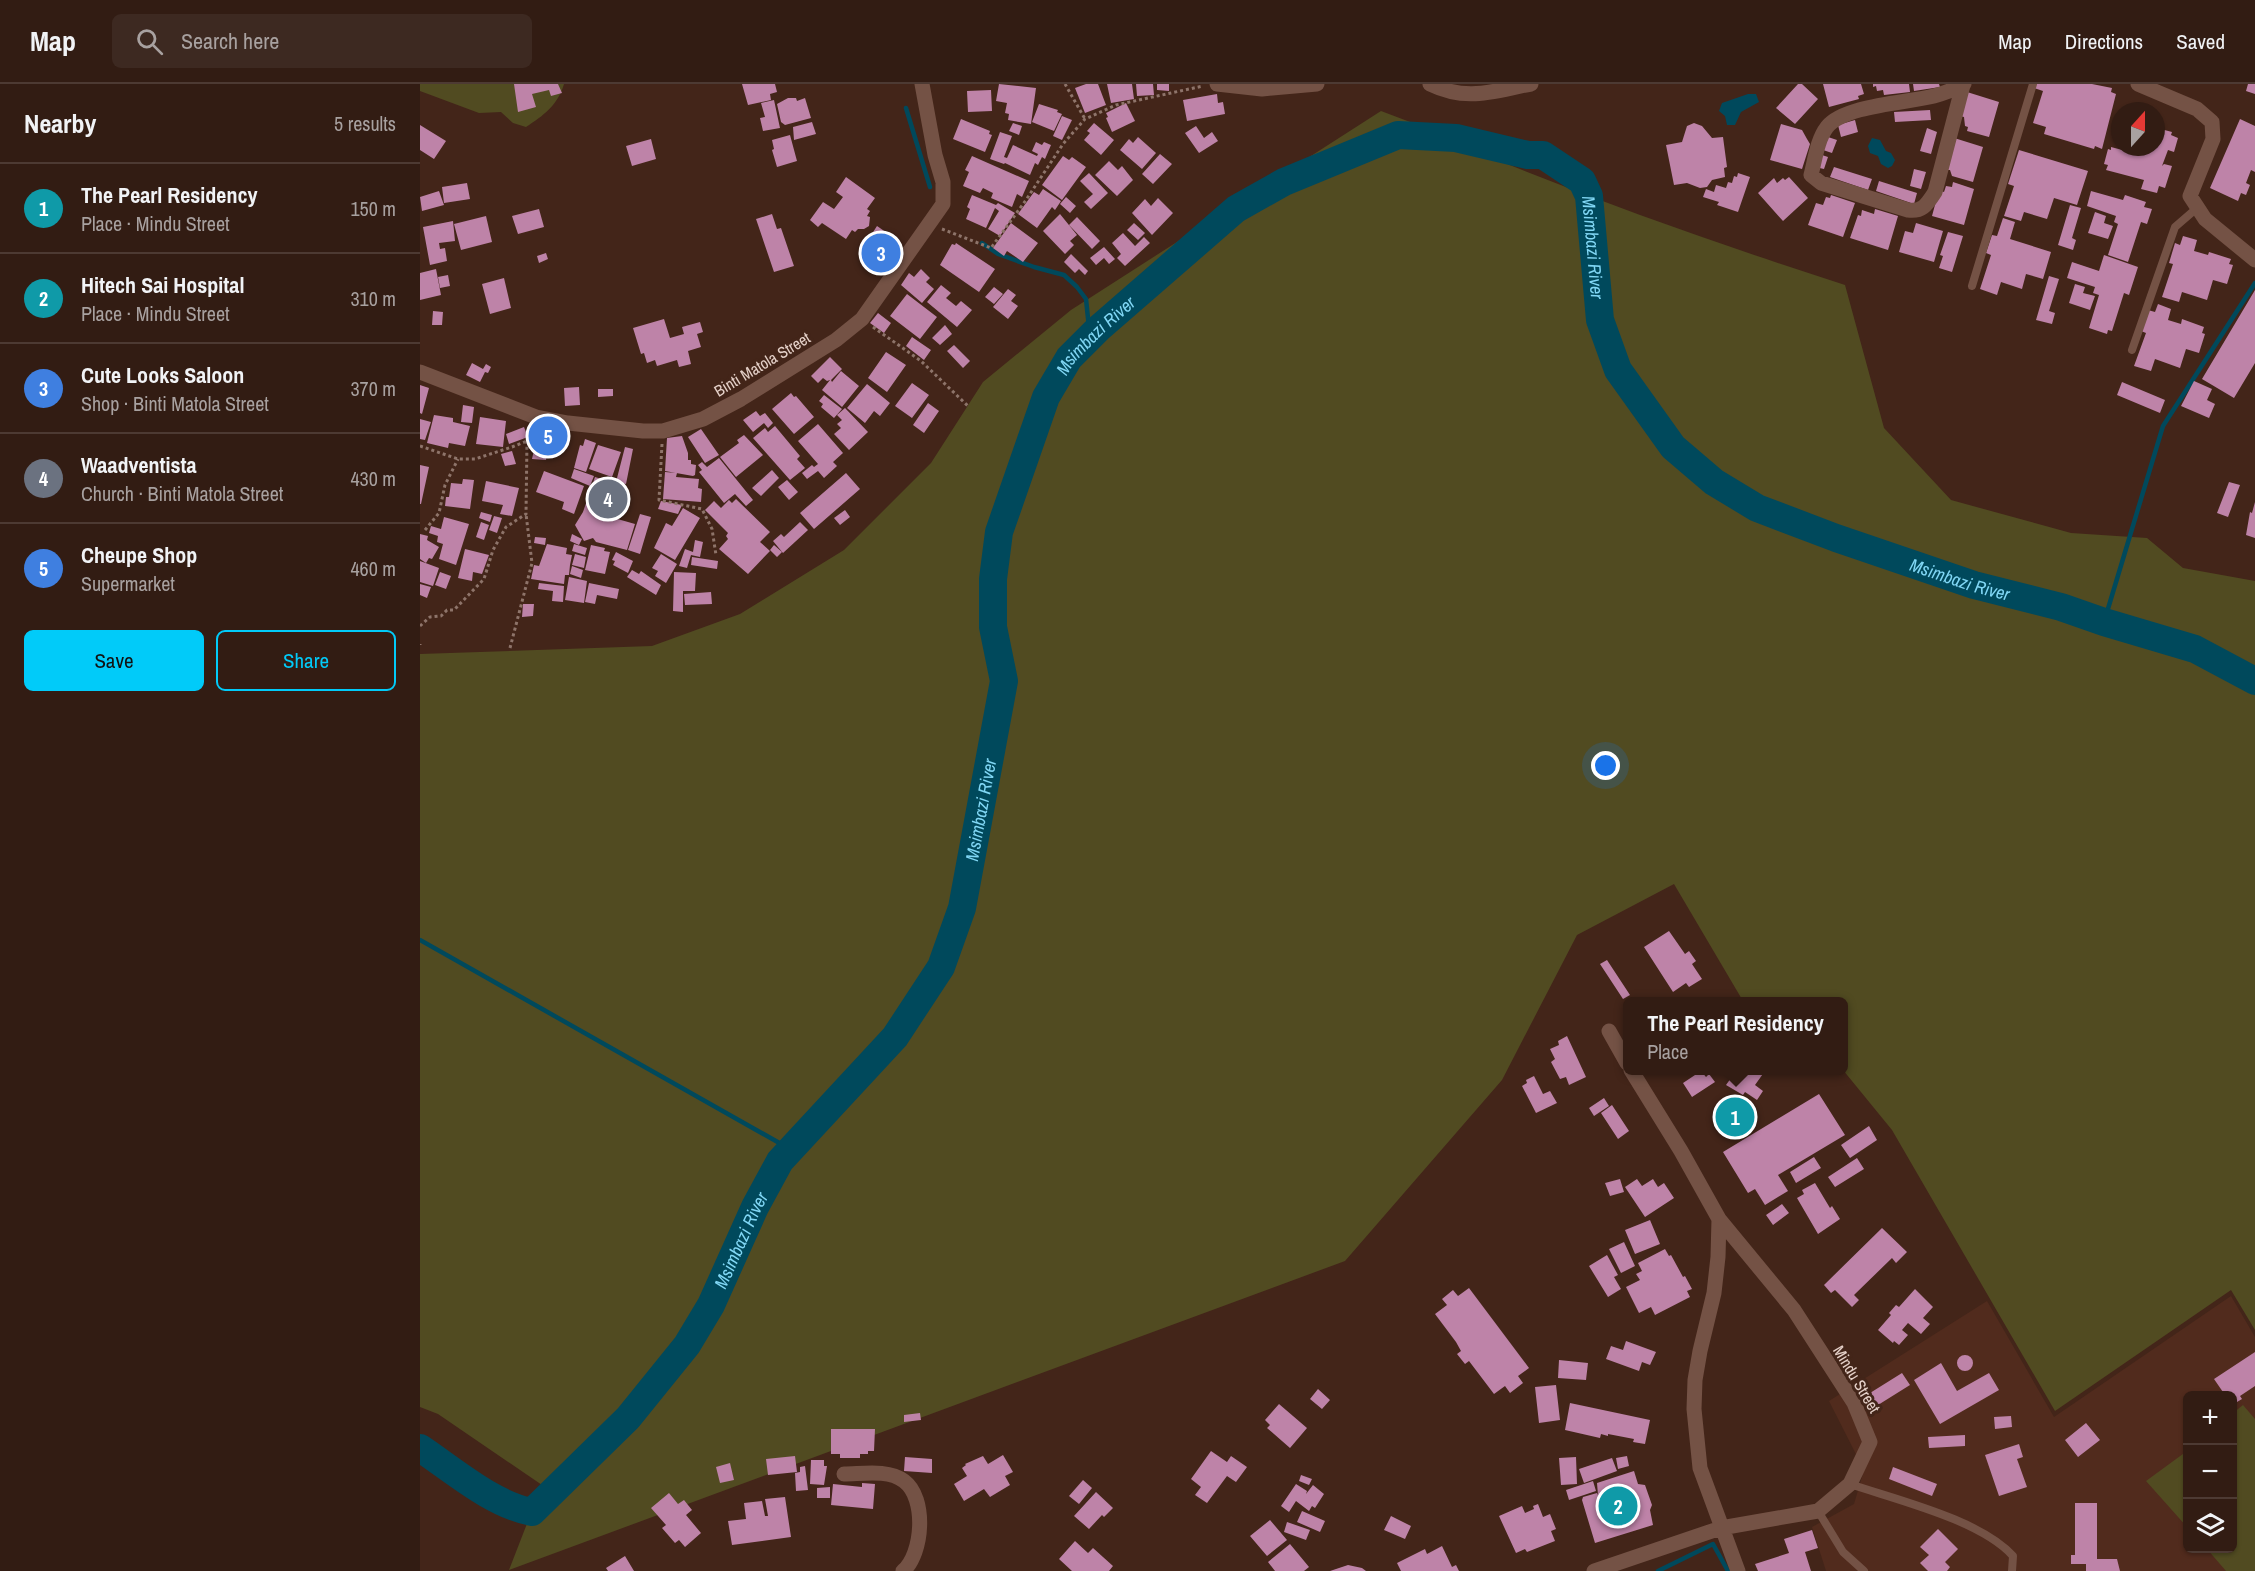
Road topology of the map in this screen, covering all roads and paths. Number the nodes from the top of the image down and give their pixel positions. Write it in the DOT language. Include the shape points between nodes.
graph roads {
  1 [pos="922,84"];
  2 [pos="1065,84"];
  3 [pos="1317,84"];
  4 [pos="1430,84"];
  5 [pos="1531,84"];
  6 [pos="2033,84"];
  7 [pos="2138,84"];
  8 [pos="1211,85"];
  9 [pos="1963,85"];
  10 [pos="1085,119"];
  11 [pos="2197,208"];
  12 [pos="930,225"];
  13 [pos="2255,260"];
  14 [pos="1972,286"];
  15 [pos="862,319"];
  16 [pos="2132,350"];
  17 [pos="420,372"];
  18 [pos="969,407"];
  19 [pos="536,417"];
  20 [pos="663,431"];
  21 [pos="527,441"];
  22 [pos="420,446"];
  23 [pos="458,459"];
  24 [pos="526,514"];
  25 [pos="425,530"];
  26 [pos="716,555"];
  27 [pos="420,626"];
  28 [pos="510,648"];
  29 [pos="1609,1031"];
  30 [pos="1623,1056"];
  31 [pos="1634,1075"];
  32 [pos="1719,1219"];
  33 [pos="844,1474"];
  34 [pos="1850,1484"];
  35 [pos="1818,1511"];
  36 [pos="1721,1528"];
  37 [pos="903,1571"];
  38 [pos="1594,1571"];
  39 [pos="1738,1571"];
  40 [pos="1864,1571"];
  41 [pos="2012,1571"];
  1 -- 12 [label="street, Binti Matola Street" via="943,182 943,204"];
  2 -- 10 [label="path"];
  3 -- 8 [label="street" via="1262,89"];
  4 -- 5 [label="street" via="1447,92 1473,96"];
  6 -- 14 [label="lane"];
  7 -- 11 [label="street" via="2197,109 2212,122 2213,139 2190,195"];
  8 -- 10 [label="path" via="1116,105"];
  9 -- 9 [label="street" via="1933,96 1860,110 1839,119 1822,136 1810,176 1821,183 1908,210 1925,207 1935,192"];
  10 -- 12 [label="path" via="1063,144 991,248"];
  11 -- 13 [label="street"];
  11 -- 16 [label="lane" via="2175,227"];
  12 -- 15 [label="street, Binti Matola Street"];
  15 -- 18 [label="path" via="921,362"];
  15 -- 20 [label="street, Binti Matola Street" via="836,340 741,399 703,419"];
  17 -- 19 [label="street, Binti Matola Street"];
  19 -- 20 [label="street, Binti Matola Street"];
  19 -- 21 [label="path"];
  20 -- 26 [label="path" via="659,500 702,509 712,529"];
  21 -- 23 [label="path" via="474,459"];
  21 -- 24 [label="path"];
  22 -- 23 [label="path"];
  23 -- 25 [label="path" via="445,485 439,513"];
  24 -- 27 [label="path" via="506,527 493,550 484,579 474,591 454,610 430,617"];
  24 -- 28 [label="path" via="532,563"];
  29 -- 30 [label="street"];
  31 -- 32 [label="street, Mindu Street"];
  32 -- 34 [label="street, Mindu Street" via="1794,1310 1854,1403 1870,1442"];
  32 -- 36 [label="street" via="1714,1293 1695,1380 1694,1409 1700,1468"];
  33 -- 37 [label="street" via="886,1474 904,1481 916,1498 919,1533"];
  34 -- 35 [label="street, Mindu Street"];
  34 -- 41 [label="lane" via="1988,1535 2013,1556"];
  35 -- 36 [label="street"];
  35 -- 40 [label="lane" via="1843,1552"];
  36 -- 38 [label="street"];
  36 -- 39 [label="street"];
}
